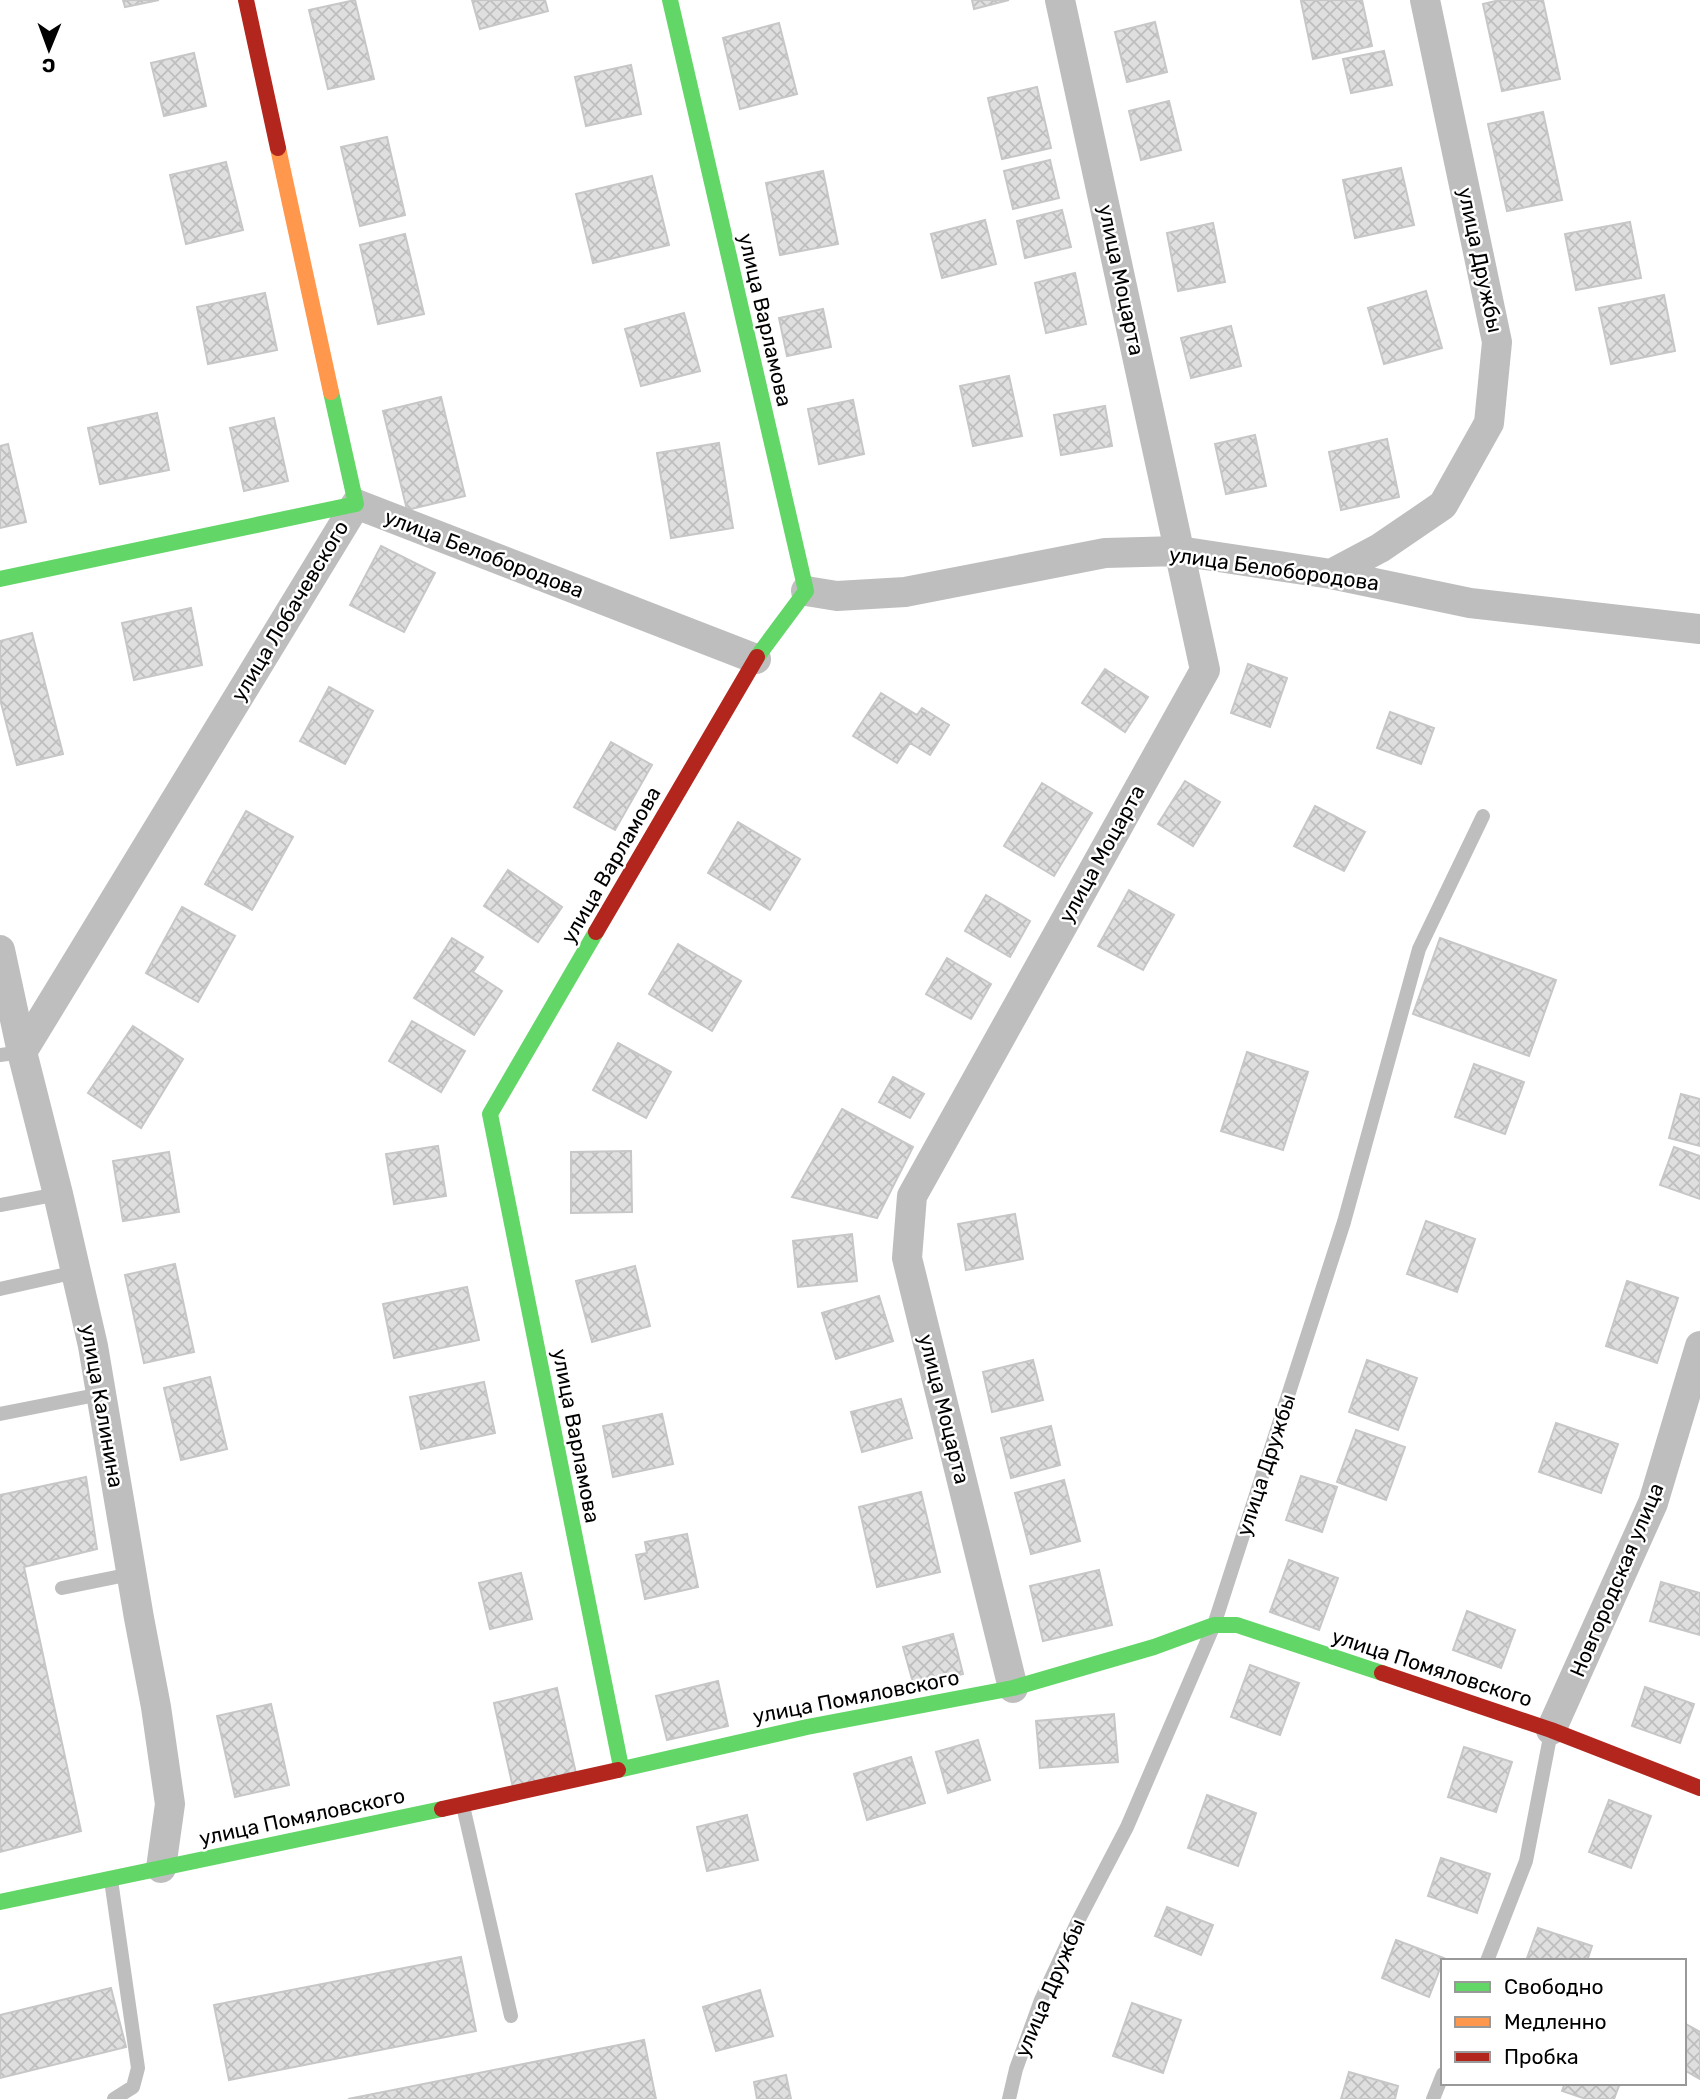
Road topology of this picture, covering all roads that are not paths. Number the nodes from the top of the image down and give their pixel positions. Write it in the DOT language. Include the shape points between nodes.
graph roads {
  1 [pos="246,0"];
  2 [pos="670,0"];
  3 [pos="1060,0"];
  4 [pos="1425,0"];
  5 [pos="356,504"];
  6 [pos="1179,551"];
  7 [pos="1331,574"];
  8 [pos="0,579"];
  9 [pos="806,591"];
  10 [pos="1700,629"];
  11 [pos="756,659"];
  12 [pos="1483,816"];
  13 [pos="0,950"];
  14 [pos="11,1054"];
  15 [pos="58,1194"];
  16 [pos="0,1205"];
  17 [pos="76,1272"];
  18 [pos="0,1289"];
  19 [pos="1700,1346"];
  20 [pos="101,1394"];
  21 [pos="0,1414"];
  22 [pos="131,1574"];
  23 [pos="62,1587"];
  24 [pos="1214,1625"];
  25 [pos="1013,1688"];
  26 [pos="1551,1730"];
  27 [pos="621,1767"];
  28 [pos="1700,1787"];
  29 [pos="463,1805"];
  30 [pos="161,1868"];
  31 [pos="111,1879"];
  32 [pos="0,1902"];
  33 [pos="1488,1959"];
  34 [pos="511,2016"];
  35 [pos="1441,2079"];
  36 [pos="114,2099"];
  37 [pos="1009,2099"];
  38 [pos="1433,2099"];
  1 -- 5 [label="street, улица Лобачевского"];
  2 -- 9 [label="street, улица Варламова"];
  3 -- 6 [label="street, улица Моцарта"];
  4 -- 7 [label="street, улица Дружбы" via="1497,342 1489,423 1443,505 1380,548"];
  5 -- 8 [label="street"];
  5 -- 11 [label="street, улица Белобородова"];
  5 -- 14 [label="street, улица Лобачевского"];
  6 -- 7 [label="street, улица Белобородова"];
  6 -- 9 [label="street, улица Белобородова" via="1105,553 905,592 837,596"];
  6 -- 25 [label="street, улица Моцарта" via="1205,670 912,1196 907,1258"];
  7 -- 10 [label="street, улица Белобородова" via="1470,603"];
  9 -- 11 [label="street, улица Варламова"];
  11 -- 27 [label="street, улица Варламова" via="490,1114"];
  12 -- 24 [label="lane, улица Дружбы" via="1419,949 1344,1222"];
  13 -- 14 [label="street, улица Калинина"];
  14 -- 15 [label="street, улица Калинина"];
  15 -- 16 [label="lane"];
  15 -- 17 [label="street, улица Калинина"];
  17 -- 18 [label="lane"];
  17 -- 20 [label="street, улица Калинина"];
  19 -- 26 [label="street, Новгородская улица" via="1653,1503"];
  20 -- 21 [label="lane"];
  20 -- 22 [label="street, улица Калинина"];
  22 -- 23 [label="lane"];
  22 -- 30 [label="street, улица Калинина" via="170,1804"];
  24 -- 25 [label="street, улица Помяловского"];
  24 -- 26 [label="street, улица Помяловского" via="1237,1625"];
  24 -- 37 [label="lane, улица Дружбы" via="1127,1827 1041,2000"];
  25 -- 27 [label="street, улица Помяловского"];
  26 -- 28 [label="street, улица Помяловского"];
  26 -- 33 [label="lane" via="1526,1861"];
  27 -- 29 [label="street, улица Помяловского"];
  29 -- 30 [label="street, улица Помяловского"];
  29 -- 34 [label="lane"];
  30 -- 31 [label="street, улица Помяловского"];
  31 -- 32 [label="street, улица Помяловского"];
  31 -- 36 [label="lane" via="138,2068 133,2087"];
  35 -- 38 [label="lane"];
}
